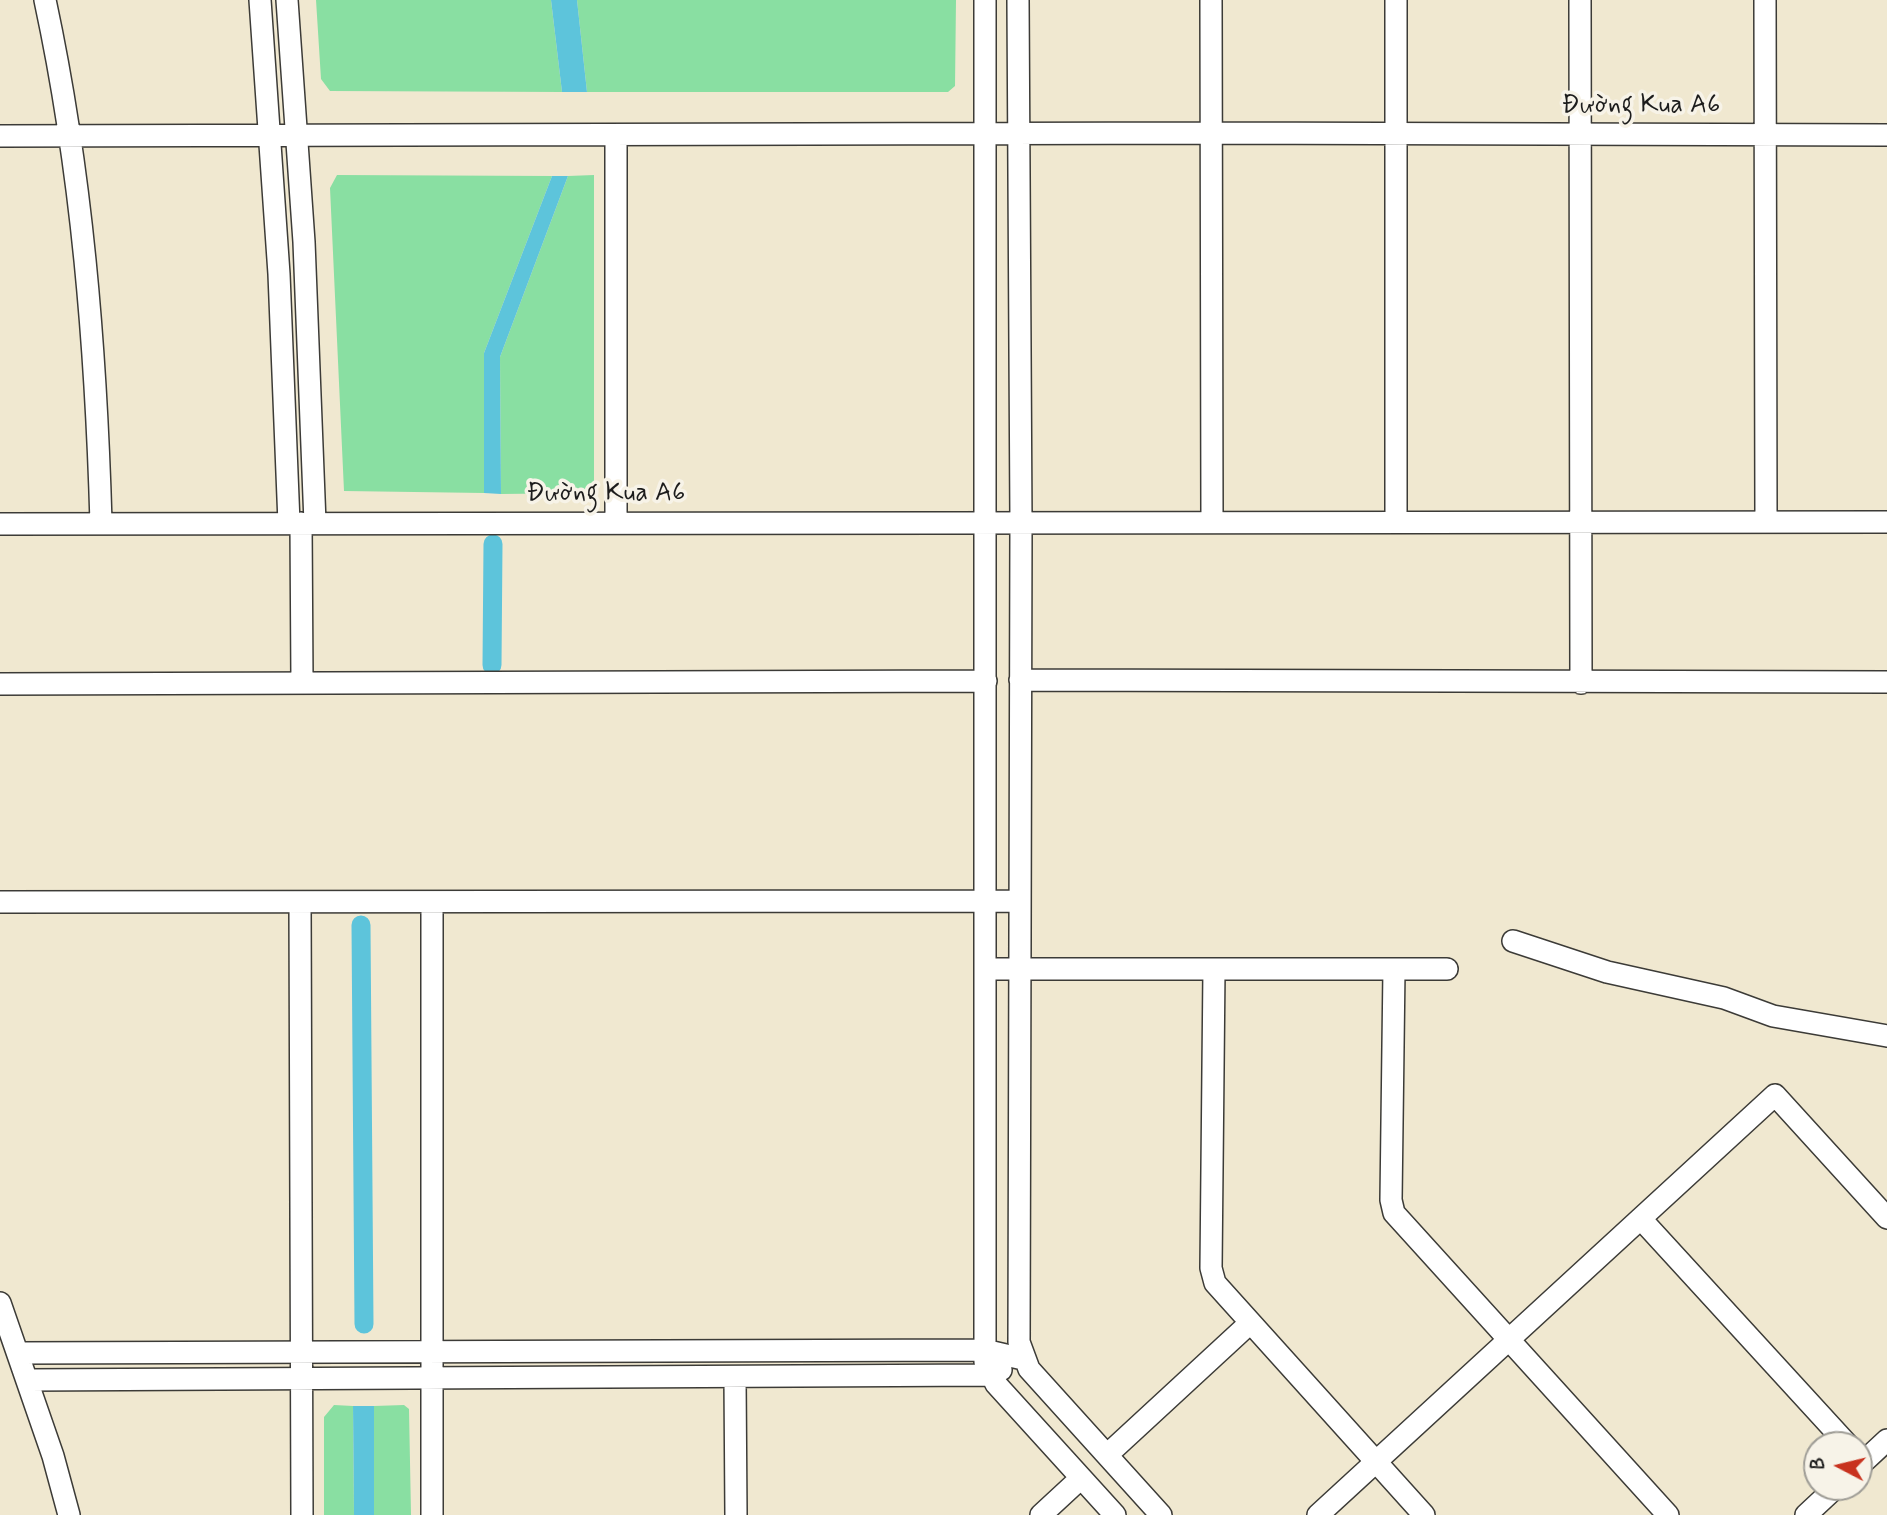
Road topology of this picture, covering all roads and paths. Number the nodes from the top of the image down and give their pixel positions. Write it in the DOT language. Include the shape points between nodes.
graph roads {
  1 [pos="45,0"];
  2 [pos="260,0"];
  3 [pos="287,0"];
  4 [pos="985,0"];
  5 [pos="1018,0"];
  6 [pos="1210,0"];
  7 [pos="1396,0"];
  8 [pos="1580,0"];
  9 [pos="1765,0"];
  10 [pos="1211,132"];
  11 [pos="986,134"];
  12 [pos="1018,134"];
  13 [pos="1396,134"];
  14 [pos="616,135"];
  15 [pos="1580,135"];
  16 [pos="1765,135"];
  17 [pos="1887,135"];
  18 [pos="0,136"];
  19 [pos="69,136"];
  20 [pos="271,136"];
  21 [pos="298,136"];
  22 [pos="1212,521"];
  23 [pos="1396,521"];
  24 [pos="987,522"];
  25 [pos="1021,522"];
  26 [pos="1581,522"];
  27 [pos="1766,522"];
  28 [pos="1887,522"];
  29 [pos="101,523"];
  30 [pos="302,523"];
  31 [pos="616,523"];
  32 [pos="0,524"];
  33 [pos="1020,680"];
  34 [pos="986,681"];
  35 [pos="302,682"];
  36 [pos="1887,682"];
  37 [pos="1581,683"];
  38 [pos="0,684"];
  39 [pos="985,901"];
  40 [pos="1020,901"];
  41 [pos="0,902"];
  42 [pos="300,902"];
  43 [pos="432,902"];
  44 [pos="1513,941"];
  45 [pos="985,969"];
  46 [pos="1020,969"];
  47 [pos="1214,969"];
  48 [pos="1394,969"];
  49 [pos="1447,969"];
  50 [pos="1887,1036"];
  51 [pos="1887,1218"];
  52 [pos="1641,1219"];
  53 [pos="0,1303"];
  54 [pos="1250,1323"];
  55 [pos="1508,1342"];
  56 [pos="303,1350"];
  57 [pos="984,1350"];
  58 [pos="432,1351"];
  59 [pos="18,1353"];
  60 [pos="1023,1359"];
  61 [pos="990,1375"];
  62 [pos="303,1377"];
  63 [pos="432,1378"];
  64 [pos="734,1378"];
  65 [pos="28,1380"];
  66 [pos="1835,1431"];
  67 [pos="1887,1440"];
  68 [pos="1873,1451"];
  69 [pos="1107,1455"];
  70 [pos="1376,1463"];
  71 [pos="1081,1478"];
  72 [pos="1821,1501"];
  73 [pos="69,1515"];
  74 [pos="302,1515"];
  75 [pos="432,1515"];
  76 [pos="736,1515"];
  77 [pos="1041,1515"];
  78 [pos="1115,1515"];
  79 [pos="1161,1515"];
  80 [pos="1318,1515"];
  81 [pos="1424,1515"];
  82 [pos="1668,1515"];
  83 [pos="1806,1515"];
  1 -- 19 [label="street"];
  2 -- 20 [label="street"];
  3 -- 21 [label="street"];
  4 -- 11 [label="street"];
  5 -- 12 [label="street"];
  6 -- 10 [label="street"];
  7 -- 13 [label="street"];
  8 -- 15 [label="street"];
  9 -- 16 [label="street"];
  10 -- 12 [label="street, Đường Kua A6"];
  10 -- 13 [label="street, Đường Kua A6"];
  10 -- 22 [label="street"];
  11 -- 12 [label="street, Đường Kua A6"];
  11 -- 14 [label="street, Đường Kua A6"];
  11 -- 24 [label="street"];
  12 -- 25 [label="street"];
  13 -- 15 [label="street, Đường Kua A6"];
  13 -- 23 [label="street"];
  14 -- 21 [label="street, Đường Kua A6"];
  14 -- 31 [label="street"];
  15 -- 16 [label="street, Đường Kua A6"];
  15 -- 26 [label="street"];
  16 -- 17 [label="street, Đường Kua A6"];
  16 -- 27 [label="street"];
  18 -- 19 [label="street, Đường Kua A6"];
  19 -- 20 [label="street, Đường Kua A6"];
  19 -- 29 [label="street" via="92,336"];
  20 -- 21 [label="street, Đường Kua A6"];
  20 -- 30 [label="street"];
  21 -- 30 [label="street"];
  22 -- 23 [label="street, Đường Kua A6"];
  22 -- 25 [label="street, Đường Kua A6"];
  23 -- 26 [label="street, Đường Kua A6"];
  24 -- 25 [label="street, Đường Kua A6"];
  24 -- 31 [label="street, Đường Kua A6"];
  24 -- 34 [label="street"];
  25 -- 33 [label="street"];
  26 -- 27 [label="street, Đường Kua A6"];
  26 -- 37 [label="street"];
  27 -- 28 [label="street, Đường Kua A6"];
  29 -- 30 [label="street, Đường Kua A6"];
  29 -- 32 [label="street, Đường Kua A6"];
  30 -- 31 [label="street, Đường Kua A6"];
  30 -- 35 [label="street"];
  33 -- 37 [label="street"];
  33 -- 40 [label="street"];
  34 -- 35 [label="street"];
  34 -- 39 [label="street"];
  35 -- 38 [label="street"];
  36 -- 37 [label="street"];
  39 -- 40 [label="street"];
  39 -- 43 [label="street"];
  39 -- 45 [label="street"];
  40 -- 46 [label="street"];
  41 -- 42 [label="street"];
  42 -- 43 [label="street"];
  42 -- 56 [label="street"];
  43 -- 58 [label="street"];
  44 -- 50 [label="street" via="1607,972 1724,998 1773,1016"];
  45 -- 46 [label="street"];
  45 -- 57 [label="street"];
  46 -- 47 [label="street"];
  46 -- 60 [label="street" via="1019,1342"];
  47 -- 48 [label="street"];
  47 -- 54 [label="street" via="1211,1268 1219,1289"];
  48 -- 49 [label="street"];
  48 -- 55 [label="street" via="1392,1207"];
  51 -- 52 [label="street" via="1775,1095"];
  52 -- 55 [label="street"];
  52 -- 66 [label="street"];
  53 -- 59 [label="street"];
  54 -- 69 [label="street"];
  54 -- 70 [label="street"];
  55 -- 70 [label="street"];
  55 -- 82 [label="street"];
  56 -- 58 [label="street"];
  56 -- 59 [label="street"];
  56 -- 62 [label="street"];
  57 -- 58 [label="street"];
  57 -- 60 [label="street"];
  57 -- 61 [label="street"];
  58 -- 63 [label="street"];
  59 -- 65 [label="street"];
  60 -- 61 [label="street"];
  60 -- 69 [label="street"];
  61 -- 64 [label="street"];
  61 -- 71 [label="street"];
  62 -- 63 [label="street"];
  62 -- 65 [label="street"];
  62 -- 74 [label="street"];
  63 -- 64 [label="street"];
  63 -- 75 [label="street"];
  64 -- 76 [label="street"];
  65 -- 73 [label="street"];
  67 -- 68 [label="street"];
  69 -- 79 [label="street"];
  70 -- 80 [label="street"];
  70 -- 81 [label="street"];
  71 -- 77 [label="street"];
  71 -- 78 [label="street"];
  72 -- 83 [label="street"];
}
